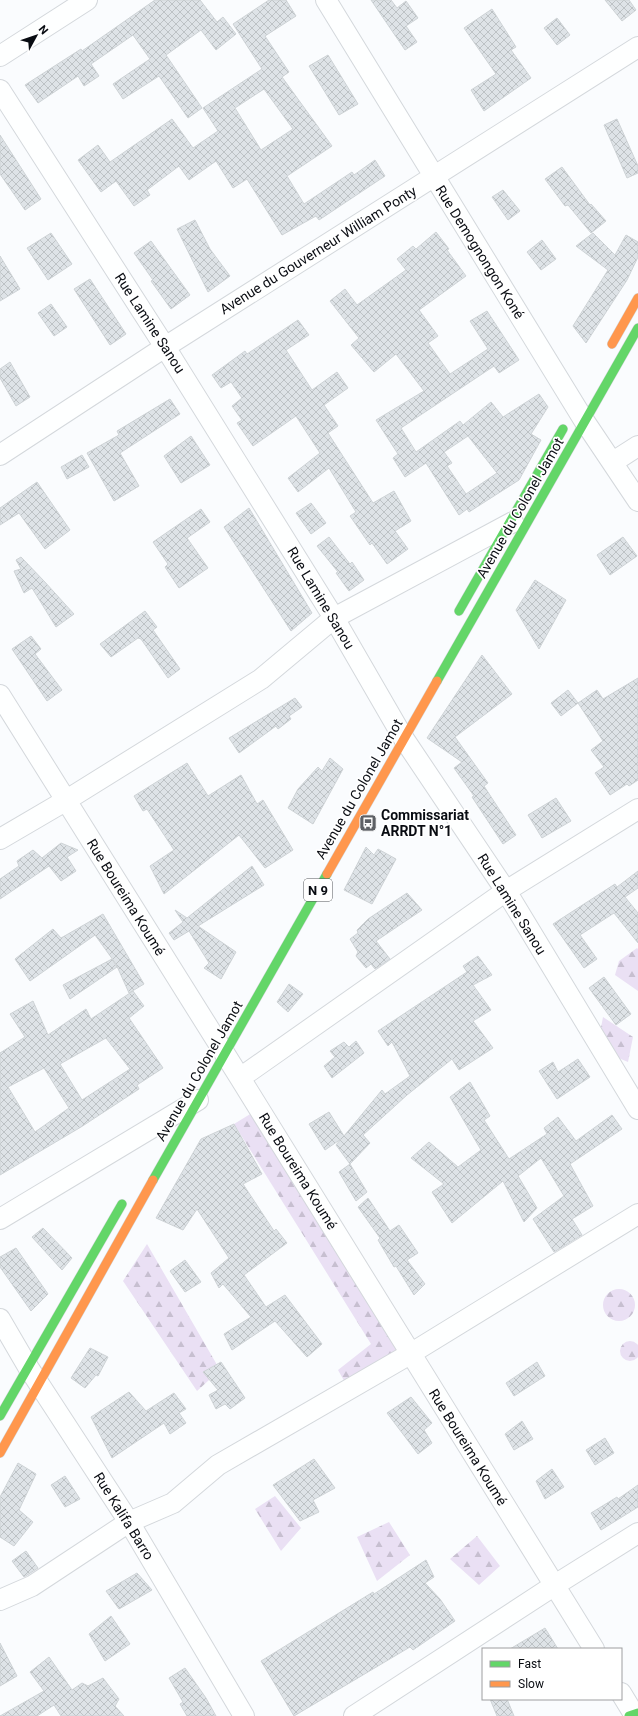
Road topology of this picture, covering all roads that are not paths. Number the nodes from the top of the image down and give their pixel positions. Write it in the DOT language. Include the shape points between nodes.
graph roads {
  1 [pos="87,0"];
  2 [pos="326,0"];
  3 [pos="638,47"];
  4 [pos="0,56"];
  5 [pos="0,90"];
  6 [pos="434,177"];
  7 [pos="638,298"];
  8 [pos="638,328"];
  9 [pos="165,347"];
  10 [pos="607,353"];
  11 [pos="576,413"];
  12 [pos="638,446"];
  13 [pos="0,455"];
  14 [pos="613,462"];
  15 [pos="638,501"];
  16 [pos="536,507"];
  17 [pos="507,526"];
  18 [pos="334,618"];
  19 [pos="454,621"];
  20 [pos="0,695"];
  21 [pos="398,727"];
  22 [pos="65,801"];
  23 [pos="638,809"];
  24 [pos="0,838"];
  25 [pos="506,891"];
  26 [pos="218,1044"];
  27 [pos="240,1078"];
  28 [pos="191,1098"];
  29 [pos="638,1109"];
  30 [pos="126,1197"];
  31 [pos="638,1214"];
  32 [pos="0,1219"];
  33 [pos="0,1319"];
  34 [pos="410,1354"];
  35 [pos="33,1375"];
  36 [pos="0,1416"];
  37 [pos="0,1454"];
  38 [pos="129,1522"];
  39 [pos="638,1533"];
  40 [pos="555,1585"];
  41 [pos="0,1600"];
  42 [pos="593,1648"];
  43 [pos="622,1695"];
  44 [pos="634,1715"];
  45 [pos="244,1716"];
  46 [pos="354,1716"];
  1 -- 4 [label="street"];
  2 -- 6 [label="street, Rue Demognongon Koné"];
  3 -- 6 [label="street, Avenue du Gouverneur William Ponty"];
  5 -- 9 [label="street, Rue Lamine Sanou"];
  6 -- 9 [label="street, Avenue du Gouverneur William Ponty"];
  6 -- 11 [label="street, Rue Demognongon Koné"];
  7 -- 10 [label="main road"];
  8 -- 11 [label="main road, Avenue du Colonel Jamot / N 9"];
  9 -- 13 [label="street, Avenue du Gouverneur William Ponty"];
  9 -- 18 [label="street, Rue Lamine Sanou"];
  11 -- 14 [label="street, Rue Demognongon Koné"];
  11 -- 16 [label="main road, Avenue du Colonel Jamot / N 9"];
  11 -- 17 [label="main road, Avenue du Colonel Jamot / N 9"];
  12 -- 14 [label="street"];
  14 -- 15 [label="street, Rue Demognongon Koné"];
  16 -- 17 [label="street"];
  16 -- 21 [label="main road, Avenue du Colonel Jamot / N 9"];
  17 -- 18 [label="street"];
  17 -- 19 [label="main road, Avenue du Colonel Jamot / N 9"];
  18 -- 21 [label="street, Rue Lamine Sanou"];
  18 -- 22 [label="street" via="261,679"];
  20 -- 22 [label="street, Rue Boureima Koumé"];
  21 -- 25 [label="street, Rue Lamine Sanou"];
  21 -- 26 [label="main road, Avenue du Colonel Jamot / N 9"];
  22 -- 24 [label="street"];
  22 -- 26 [label="street, Rue Boureima Koumé"];
  23 -- 25 [label="street"];
  25 -- 27 [label="street"];
  25 -- 29 [label="street, Rue Lamine Sanou"];
  26 -- 27 [label="street, Rue Boureima Koumé"];
  26 -- 28 [label="main road, Avenue du Colonel Jamot / N 9"];
  27 -- 34 [label="street, Rue Boureima Koumé"];
  28 -- 32 [label="street" via="168,1123"];
  28 -- 35 [label="main road, Avenue du Colonel Jamot / N 9"];
  30 -- 35 [label="main road, Avenue du Colonel Jamot / N 9"];
  31 -- 34 [label="street"];
  33 -- 35 [label="street, Rue Kalifa Barro"];
  34 -- 38 [label="street" via="218,1465 173,1503"];
  34 -- 40 [label="street, Rue Boureima Koumé"];
  35 -- 36 [label="main road, Avenue du Colonel Jamot / N 9"];
  35 -- 37 [label="main road, Avenue du Colonel Jamot / N 9"];
  35 -- 38 [label="street, Rue Kalifa Barro"];
  38 -- 41 [label="street" via="32,1586"];
  38 -- 45 [label="street, Rue Kalifa Barro"];
  39 -- 40 [label="street"];
  40 -- 42 [label="street, Rue Boureima Koumé"];
  40 -- 46 [label="street"];
  43 -- 44 [label="street"];
}
